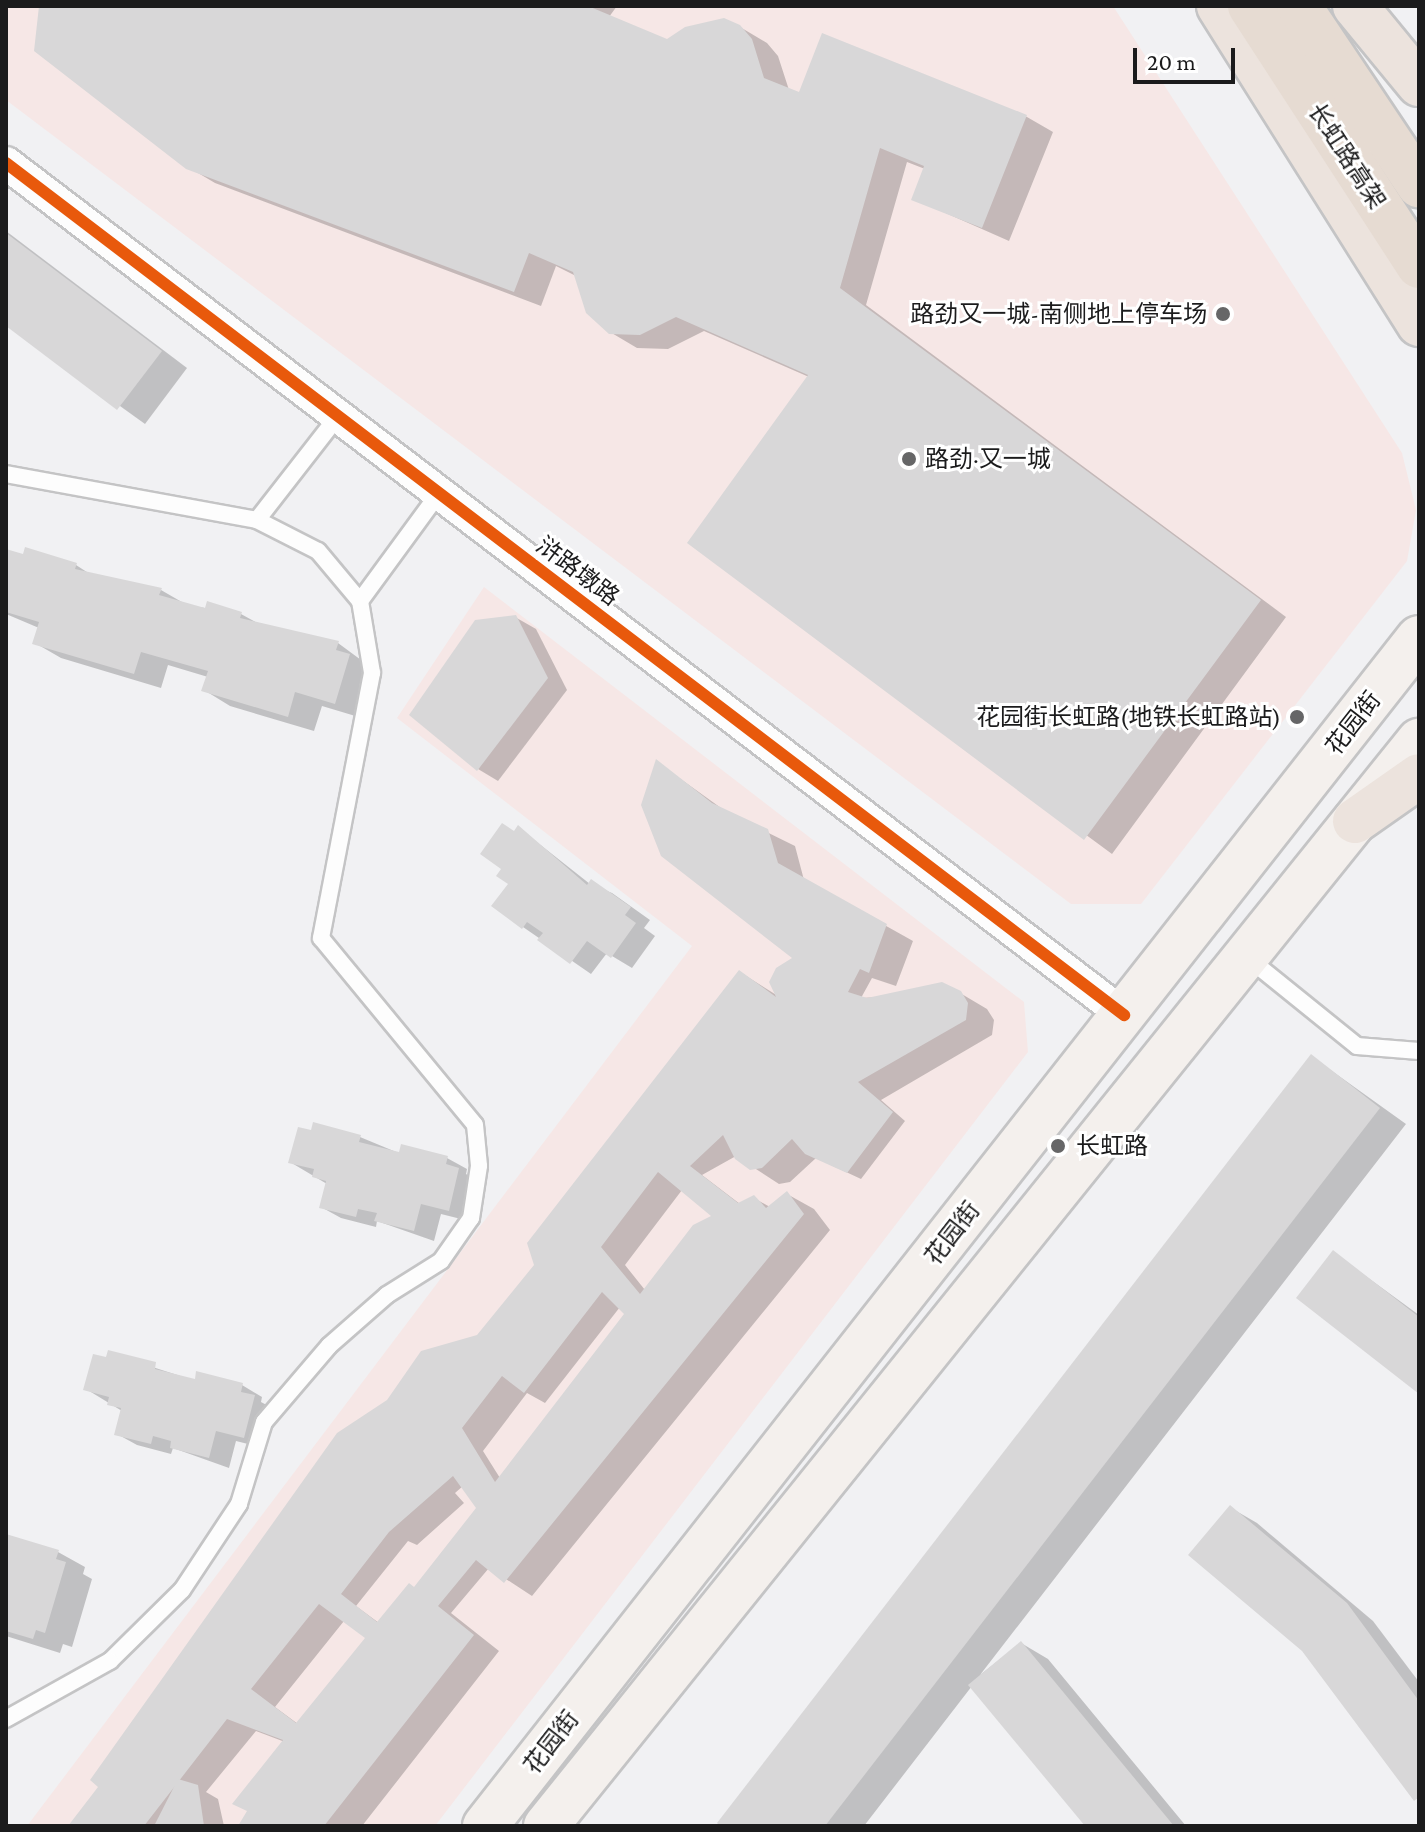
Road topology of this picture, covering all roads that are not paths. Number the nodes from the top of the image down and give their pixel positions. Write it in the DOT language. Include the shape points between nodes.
graph roads {
  1 [pos="1219,6"];
  2 [pos="1250,6"];
  3 [pos="1299,6"];
  4 [pos="1355,6"];
  5 [pos="1419,84"];
  6 [pos="6,163"];
  7 [pos="1419,185"];
  8 [pos="1419,266"];
  9 [pos="1419,324"];
  10 [pos="338,416"];
  11 [pos="6,474"];
  12 [pos="439,493"];
  13 [pos="257,520"];
  14 [pos="360,601"];
  15 [pos="1419,638"];
  16 [pos="1419,741"];
  17 [pos="1419,776"];
  18 [pos="1355,821"];
  19 [pos="1246,957"];
  20 [pos="1124,1015"];
  21 [pos="1419,1051"];
  22 [pos="6,1719"];
  23 [pos="485,1826"];
  24 [pos="546,1826"];
  1 -- 9 [label="main road"];
  2 -- 8 [label="highway, 长虹路高架"];
  3 -- 7 [label="highway, 长虹路高架"];
  4 -- 5 [label="main road"];
  6 -- 10 [label="street, 浒路墩路"];
  10 -- 12 [label="street, 浒路墩路"];
  10 -- 13 [label="lane"];
  11 -- 13 [label="lane"];
  12 -- 14 [label="lane"];
  12 -- 20 [label="street, 浒路墩路"];
  13 -- 14 [label="lane" via="318,551"];
  14 -- 22 [label="lane" via="372,673 321,938 475,1125 479,1166 471,1218 441,1261 387,1295 329,1346 264,1422 239,1504 182,1590 110,1661"];
  15 -- 20 [label="main road, 花园街"];
  16 -- 18 [label="main road, 花园街"];
  17 -- 18 [label="main road"];
  18 -- 19 [label="main road, 花园街"];
  19 -- 21 [label="lane" via="1357,1046"];
  19 -- 24 [label="main road, 花园街"];
  20 -- 23 [label="main road, 花园街"];
}
